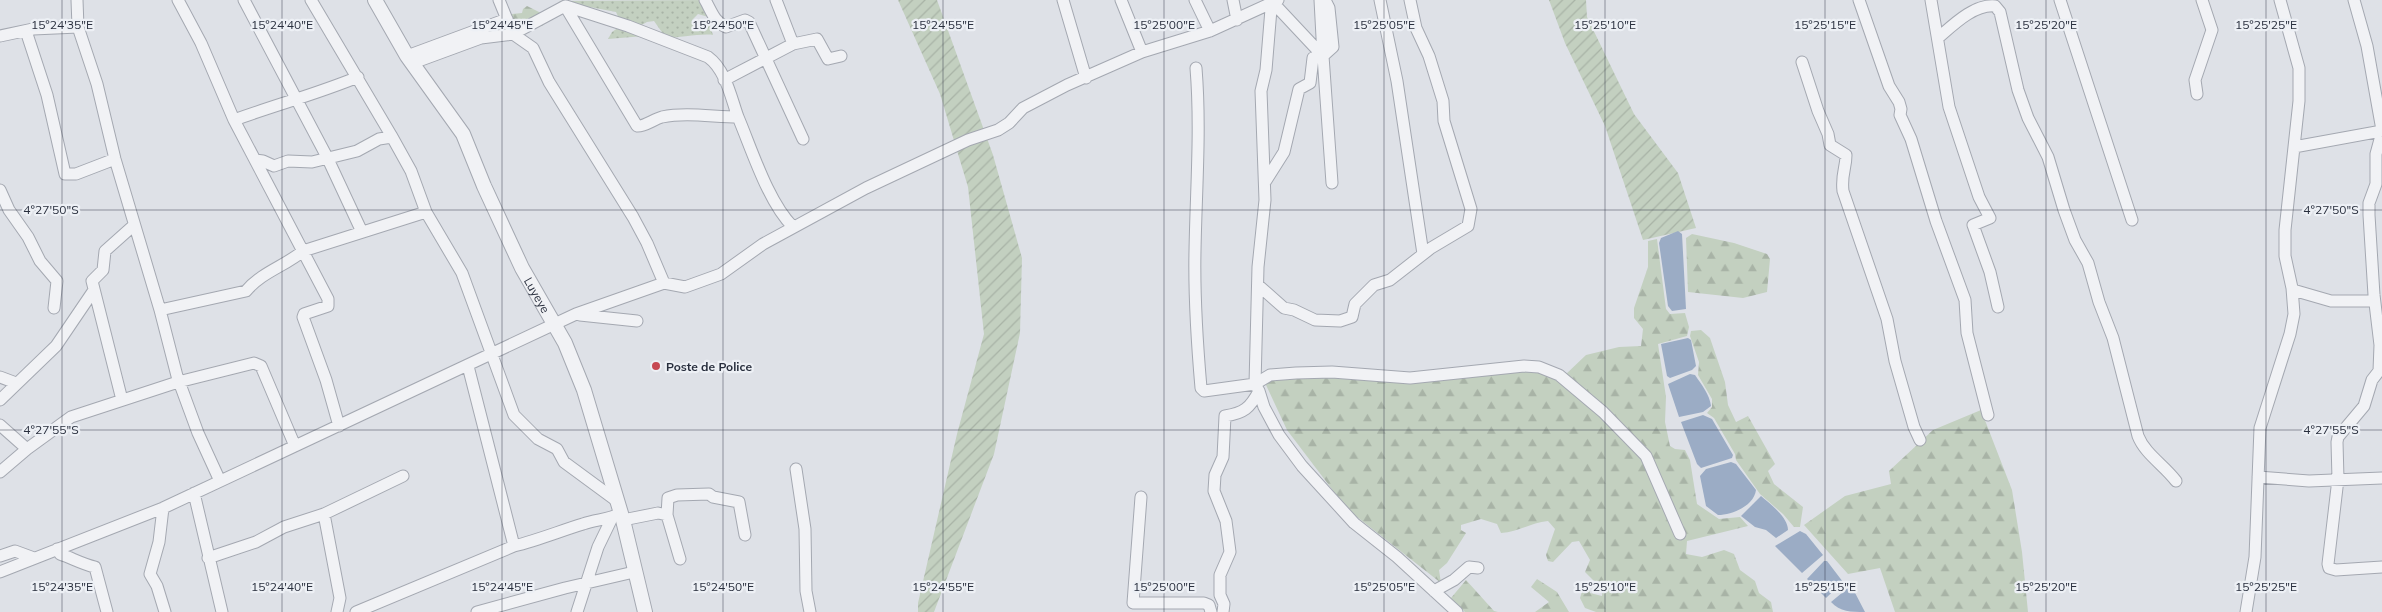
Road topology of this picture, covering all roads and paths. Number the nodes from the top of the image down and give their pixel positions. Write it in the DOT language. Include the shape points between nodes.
graph roads {
  1 [pos="76,0"];
  2 [pos="178,0"];
  3 [pos="244,0"];
  4 [pos="311,0"];
  5 [pos="375,0"];
  6 [pos="499,0"];
  7 [pos="704,0"];
  8 [pos="776,0"];
  9 [pos="1063,0"];
  10 [pos="1121,0"];
  11 [pos="1195,0"];
  12 [pos="1233,0"];
  13 [pos="1320,0"];
  14 [pos="1325,0"];
  15 [pos="1380,0"];
  16 [pos="1410,0"];
  17 [pos="1859,0"];
  18 [pos="1931,0"];
  19 [pos="2060,0"];
  20 [pos="2202,0"];
  21 [pos="2280,0"];
  22 [pos="2354,0"];
  23 [pos="1275,3"];
  24 [pos="1997,4"];
  25 [pos="566,6"];
  26 [pos="507,19"];
  27 [pos="1237,20"];
  28 [pos="78,27"];
  29 [pos="26,31"];
  30 [pos="1210,32"];
  31 [pos="513,34"];
  32 [pos="0,36"];
  33 [pos="1938,38"];
  34 [pos="793,44"];
  35 [pos="1142,52"];
  36 [pos="841,56"];
  37 [pos="1323,56"];
  38 [pos="767,58"];
  39 [pos="410,59"];
  40 [pos="1802,62"];
  41 [pos="1196,68"];
  42 [pos="358,77"];
  43 [pos="1086,78"];
  44 [pos="724,80"];
  45 [pos="2197,94"];
  46 [pos="296,98"];
  47 [pos="738,117"];
  48 [pos="234,120"];
  49 [pos="2382,131"];
  50 [pos="392,137"];
  51 [pos="803,140"];
  52 [pos="2294,147"];
  53 [pos="327,157"];
  54 [pos="115,159"];
  55 [pos="256,160"];
  56 [pos="1265,182"];
  57 [pos="1332,184"];
  58 [pos="0,190"];
  59 [pos="426,212"];
  60 [pos="2132,220"];
  61 [pos="133,226"];
  62 [pos="793,228"];
  63 [pos="362,232"];
  64 [pos="303,251"];
  65 [pos="1423,254"];
  66 [pos="664,283"];
  67 [pos="1258,285"];
  68 [pos="94,290"];
  69 [pos="2293,290"];
  70 [pos="2377,304"];
  71 [pos="1998,307"];
  72 [pos="54,308"];
  73 [pos="160,310"];
  74 [pos="576,314"];
  75 [pos="637,321"];
  76 [pos="555,325"];
  77 [pos="491,355"];
  78 [pos="468,366"];
  79 [pos="0,377"];
  80 [pos="178,382"];
  81 [pos="16,383"];
  82 [pos="1257,387"];
  83 [pos="0,400"];
  84 [pos="122,400"];
  85 [pos="1988,415"];
  86 [pos="0,425"];
  87 [pos="339,426"];
  88 [pos="1920,440"];
  89 [pos="295,446"];
  90 [pos="27,448"];
  91 [pos="1,469"];
  92 [pos="796,469"];
  93 [pos="403,476"];
  94 [pos="2258,477"];
  95 [pos="2382,478"];
  96 [pos="2338,479"];
  97 [pos="220,480"];
  98 [pos="2176,481"];
  99 [pos="194,492"];
  100 [pos="1141,497"];
  101 [pos="163,508"];
  102 [pos="618,513"];
  103 [pos="324,514"];
  104 [pos="667,515"];
  105 [pos="1680,534"];
  106 [pos="745,535"];
  107 [pos="514,546"];
  108 [pos="57,549"];
  109 [pos="0,556"];
  110 [pos="34,558"];
  111 [pos="208,558"];
  112 [pos="680,559"];
  113 [pos="2382,567"];
  114 [pos="1478,568"];
  115 [pos="0,572"];
  116 [pos="634,572"];
  117 [pos="586,584"];
  118 [pos="1434,591"];
  119 [pos="1181,608"];
  120 [pos="504,609"];
  121 [pos="107,612"];
  122 [pos="165,612"];
  123 [pos="222,612"];
  124 [pos="337,612"];
  125 [pos="356,612"];
  126 [pos="477,612"];
  127 [pos="576,612"];
  128 [pos="645,612"];
  129 [pos="810,612"];
  130 [pos="1211,612"];
  131 [pos="1223,612"];
  132 [pos="1457,612"];
  133 [pos="2246,612"];
  1 -- 28 [label="street"];
  2 -- 48 [label="street" via="201,42"];
  3 -- 46 [label="street"];
  4 -- 42 [label="street"];
  5 -- 39 [label="street, Luyeye"];
  6 -- 26 [label="street"];
  7 -- 38 [label="street" via="722,26 745,20 749,22"];
  8 -- 34 [label="street"];
  9 -- 43 [label="street"];
  10 -- 35 [label="street"];
  11 -- 30 [label="street"];
  12 -- 27 [label="street"];
  13 -- 37 [label="street"];
  14 -- 37 [label="street" via="1329,8 1333,47"];
  15 -- 65 [label="street" via="1398,81"];
  16 -- 65 [label="street" via="1416,28 1436,76 1443,101 1444,121 1471,209 1468,226"];
  17 -- 85 [label="street" via="1889,86 1899,102 1900,115 1965,300 1967,333"];
  18 -- 33 [label="street"];
  19 -- 60 [label="street"];
  20 -- 45 [label="street" via="2212,30 2195,80"];
  21 -- 52 [label="street" via="2299,68"];
  22 -- 49 [label="street" via="2367,46"];
  23 -- 27 [label="street"];
  23 -- 37 [label="street"];
  23 -- 56 [label="street" via="1262,91"];
  24 -- 33 [label="street" via="1971,12"];
  24 -- 98 [label="street" via="2024,108 2048,157 2064,210 2088,263 2113,338 2138,436 2142,446"];
  25 -- 31 [label="street"];
  25 -- 44 [label="street" via="708,57"];
  25 -- 47 [label="street" via="637,126 669,116"];
  26 -- 31 [label="street"];
  26 -- 39 [label="street"];
  27 -- 30 [label="street"];
  28 -- 29 [label="street"];
  28 -- 54 [label="street" via="97,84"];
  29 -- 32 [label="street"];
  29 -- 54 [label="street" via="47,95 66,174 76,174"];
  30 -- 35 [label="street"];
  31 -- 39 [label="street" via="481,38"];
  31 -- 66 [label="street" via="533,48 647,243"];
  33 -- 71 [label="street" via="1949,107 1979,197 1990,218 1973,225 1990,272"];
  34 -- 36 [label="street" via="817,39 828,59"];
  34 -- 38 [label="street"];
  35 -- 43 [label="street"];
  37 -- 56 [label="street" via="1313,58 1310,83 1299,89 1284,152"];
  37 -- 57 [label="street"];
  38 -- 44 [label="street"];
  38 -- 51 [label="street"];
  39 -- 76 [label="street, Luyeye" via="463,134 522,268"];
  40 -- 88 [label="street" via="1830,145 1846,154 1841,178 1843,191 1887,318 1894,361"];
  41 -- 82 [label="street" via="1200,111 1195,268 1201,388 1204,391"];
  42 -- 46 [label="street" via="319,93"];
  42 -- 50 [label="street"];
  43 -- 62 [label="street" via="1023,108 998,130 901,171"];
  44 -- 47 [label="street"];
  46 -- 48 [label="street"];
  46 -- 53 [label="street"];
  47 -- 62 [label="street" via="766,183"];
  48 -- 55 [label="street"];
  49 -- 52 [label="street"];
  49 -- 70 [label="street" via="2376,154 2376,184 2369,203"];
  50 -- 53 [label="street" via="374,141 357,151"];
  50 -- 59 [label="street" via="411,172"];
  52 -- 69 [label="street" via="2285,246 2286,266"];
  53 -- 55 [label="street" via="305,163 288,161 274,166"];
  53 -- 63 [label="street"];
  54 -- 61 [label="street"];
  55 -- 64 [label="street"];
  56 -- 67 [label="street"];
  58 -- 72 [label="street" via="40,261 57,281"];
  59 -- 63 [label="street"];
  59 -- 77 [label="street" via="462,274"];
  61 -- 68 [label="street" via="105,251 103,270 93,278"];
  61 -- 73 [label="street"];
  62 -- 66 [label="street" via="763,244 721,274 685,287"];
  63 -- 64 [label="street"];
  64 -- 73 [label="street" via="256,280 246,291"];
  64 -- 87 [label="street" via="328,299 328,306 303,317"];
  65 -- 67 [label="street" via="1390,280 1374,285 1355,304 1352,317 1340,321 1315,320 1284,308"];
  66 -- 74 [label="street"];
  67 -- 82 [label="street"];
  68 -- 81 [label="street" via="56,346"];
  68 -- 84 [label="street"];
  69 -- 70 [label="street" via="2331,301"];
  69 -- 94 [label="street" via="2294,314 2290,334 2260,428"];
  70 -- 96 [label="street" via="2379,371 2372,380 2364,406 2338,438"];
  73 -- 80 [label="street"];
  74 -- 75 [label="street"];
  74 -- 76 [label="street"];
  76 -- 77 [label="street"];
  76 -- 102 [label="street, Luyeye" via="584,390"];
  77 -- 78 [label="street"];
  77 -- 102 [label="street" via="514,415 538,439 557,449 564,462"];
  78 -- 87 [label="street"];
  78 -- 107 [label="street"];
  79 -- 81 [label="street"];
  80 -- 84 [label="street"];
  80 -- 89 [label="street" via="259,364"];
  80 -- 97 [label="street"];
  81 -- 83 [label="street"];
  82 -- 105 [label="street" via="1270,375 1296,373 1332,372 1410,378 1539,367 1559,375 1576,389 1646,456"];
  82 -- 118 [label="street" via="1279,435 1302,466 1354,523"];
  82 -- 131 [label="street" via="1254,400 1241,413 1225,416 1223,457 1215,476 1214,491 1226,521 1230,552 1220,575"];
  84 -- 90 [label="street" via="71,417"];
  86 -- 90 [label="street"];
  87 -- 89 [label="street"];
  89 -- 97 [label="street"];
  90 -- 91 [label="street"];
  92 -- 129 [label="street" via="805,529 806,591"];
  93 -- 103 [label="street"];
  94 -- 96 [label="street"];
  94 -- 133 [label="street" via="2255,557"];
  95 -- 96 [label="street"];
  96 -- 113 [label="street" via="2329,568"];
  97 -- 99 [label="street"];
  99 -- 101 [label="street"];
  99 -- 111 [label="street"];
  100 -- 119 [label="street" via="1132,603"];
  101 -- 108 [label="street"];
  101 -- 122 [label="street" via="159,542 150,574"];
  102 -- 104 [label="street"];
  102 -- 107 [label="street"];
  102 -- 116 [label="street, Luyeye"];
  102 -- 117 [label="street" via="598,547"];
  103 -- 111 [label="street" via="284,526 256,542"];
  103 -- 124 [label="street" via="340,598"];
  104 -- 106 [label="street" via="668,498 710,494 738,502"];
  104 -- 112 [label="street"];
  107 -- 125 [label="street"];
  108 -- 110 [label="street"];
  108 -- 121 [label="street" via="60,554 95,567"];
  109 -- 110 [label="street" via="16,551"];
  110 -- 115 [label="street"];
  111 -- 123 [label="street"];
  114 -- 118 [label="street" via="1469,567"];
  116 -- 117 [label="street"];
  116 -- 128 [label="street, Luyeye"];
  117 -- 120 [label="street" via="564,588"];
  117 -- 127 [label="street"];
  118 -- 132 [label="street"];
  119 -- 130 [label="street" via="1204,603 1209,605"];
  120 -- 126 [label="street"];
}
